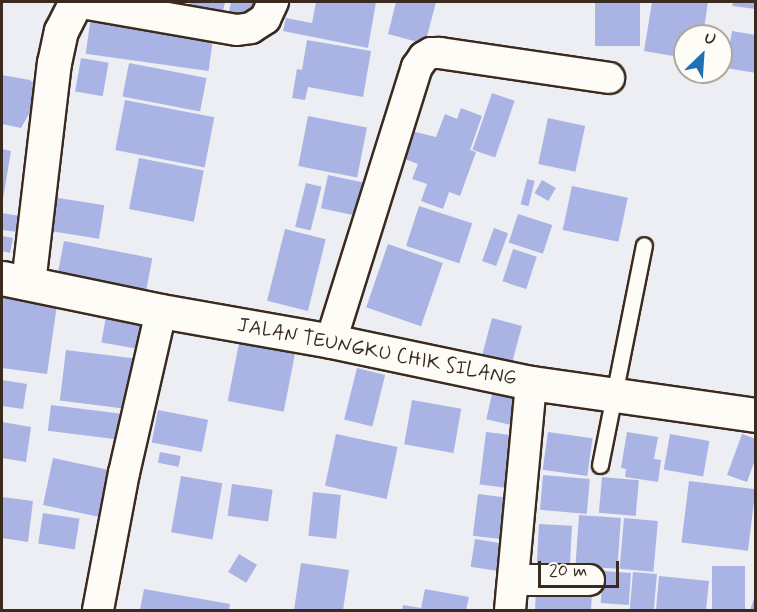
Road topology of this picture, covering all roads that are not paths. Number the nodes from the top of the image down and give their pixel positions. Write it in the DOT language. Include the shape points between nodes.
graph roads {
  1 [pos="76,2"];
  2 [pos="273,2"];
  3 [pos="609,78"];
  4 [pos="644,244"];
  5 [pos="15,280"];
  6 [pos="161,311"];
  7 [pos="332,341"];
  8 [pos="531,383"];
  9 [pos="612,394"];
  10 [pos="756,415"];
  11 [pos="600,465"];
  12 [pos="513,580"];
  13 [pos="589,580"];
  14 [pos="98,610"];
  15 [pos="510,610"];
  1 -- 2 [label="street" via="237,30 251,28 265,19"];
  1 -- 5 [label="street" via="61,31"];
  3 -- 7 [label="street" via="440,53 424,57 417,67"];
  4 -- 9 [label="lane"];
  5 -- 6 [label="street, JALAN TEUNGKU CHIK SILANG"];
  6 -- 7 [label="street, JALAN TEUNGKU CHIK SILANG"];
  6 -- 14 [label="street"];
  7 -- 8 [label="street, JALAN TEUNGKU CHIK SILANG"];
  8 -- 9 [label="street, JALAN TEUNGKU CHIK SILANG"];
  8 -- 12 [label="street"];
  9 -- 10 [label="street, JALAN TEUNGKU CHIK SILANG"];
  9 -- 11 [label="lane"];
  12 -- 13 [label="street"];
  12 -- 15 [label="street"];
}
